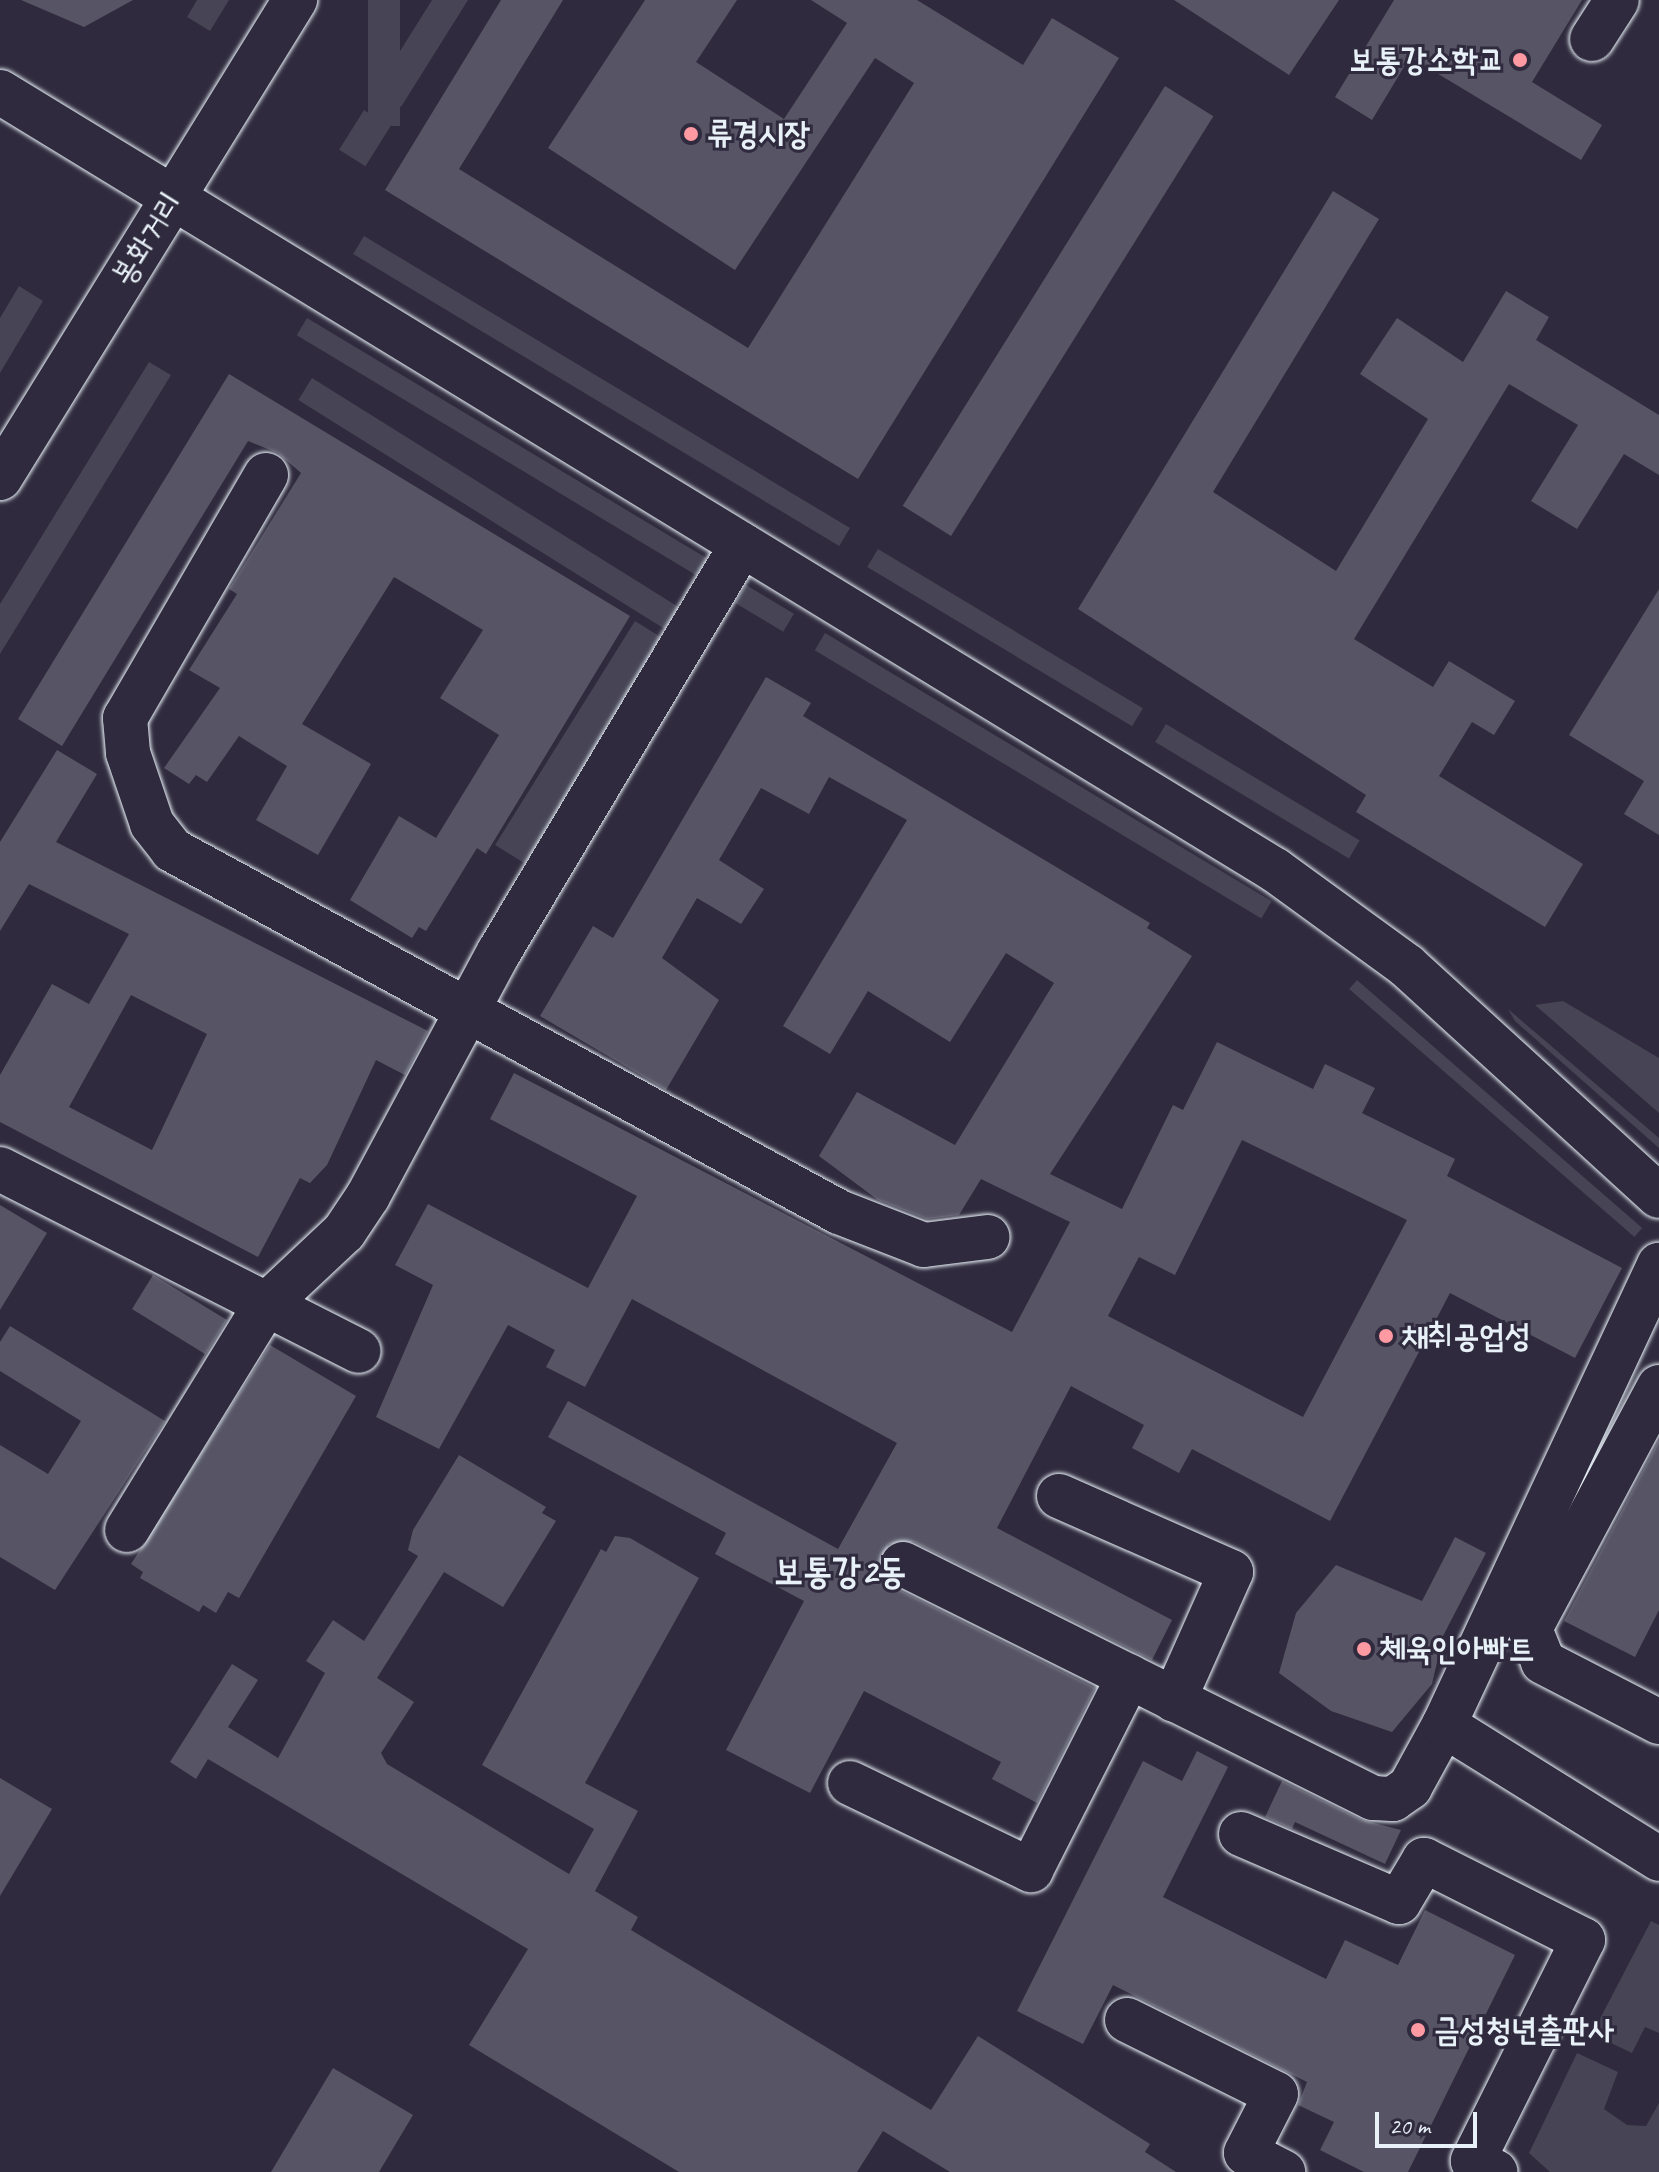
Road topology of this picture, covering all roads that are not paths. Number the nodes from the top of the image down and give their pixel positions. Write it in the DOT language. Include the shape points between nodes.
graph roads {
  1 [pos="295,0"];
  2 [pos="1617,0"];
  3 [pos="1592,39"];
  4 [pos="0,92"];
  5 [pos="173,197"];
  6 [pos="266,475"];
  7 [pos="0,478"];
  8 [pos="742,545"];
  9 [pos="466,1013"];
  10 [pos="0,1169"];
  11 [pos="1659,1196"];
  12 [pos="987,1237"];
  13 [pos="1659,1265"];
  14 [pos="264,1307"];
  15 [pos="358,1351"];
  16 [pos="1659,1387"];
  17 [pos="1059,1496"];
  18 [pos="127,1530"];
  19 [pos="903,1564"];
  20 [pos="1129,1676"];
  21 [pos="1174,1700"];
  22 [pos="1659,1722"];
  23 [pos="1444,1725"];
  24 [pos="850,1783"];
  25 [pos="1241,1834"];
  26 [pos="1659,1859"];
  27 [pos="1127,2020"];
  28 [pos="1479,2168"];
  29 [pos="1283,2172"];
  1 -- 5 [label="street, 봉화거리"];
  2 -- 3 [label="street"];
  4 -- 5 [label="street"];
  5 -- 7 [label="street, 봉화거리"];
  5 -- 8 [label="street"];
  6 -- 9 [label="street" via="125,718 152,824 172,850"];
  8 -- 9 [label="street"];
  8 -- 11 [label="street" via="1358,927"];
  9 -- 12 [label="street" via="839,1212 924,1245"];
  9 -- 14 [label="street" via="344,1232"];
  10 -- 14 [label="street"];
  13 -- 23 [label="street"];
  14 -- 15 [label="street"];
  14 -- 18 [label="street"];
  16 -- 22 [label="street" via="1530,1629 1543,1662"];
  17 -- 21 [label="street" via="1231,1572"];
  19 -- 20 [label="street"];
  20 -- 21 [label="street"];
  20 -- 24 [label="street" via="1031,1870"];
  21 -- 23 [label="street" via="1373,1798 1393,1799 1410,1787"];
  23 -- 26 [label="street"];
  25 -- 28 [label="street" via="1399,1902 1424,1860 1583,1940"];
  27 -- 29 [label="street" via="1276,2094 1246,2153"];
}
